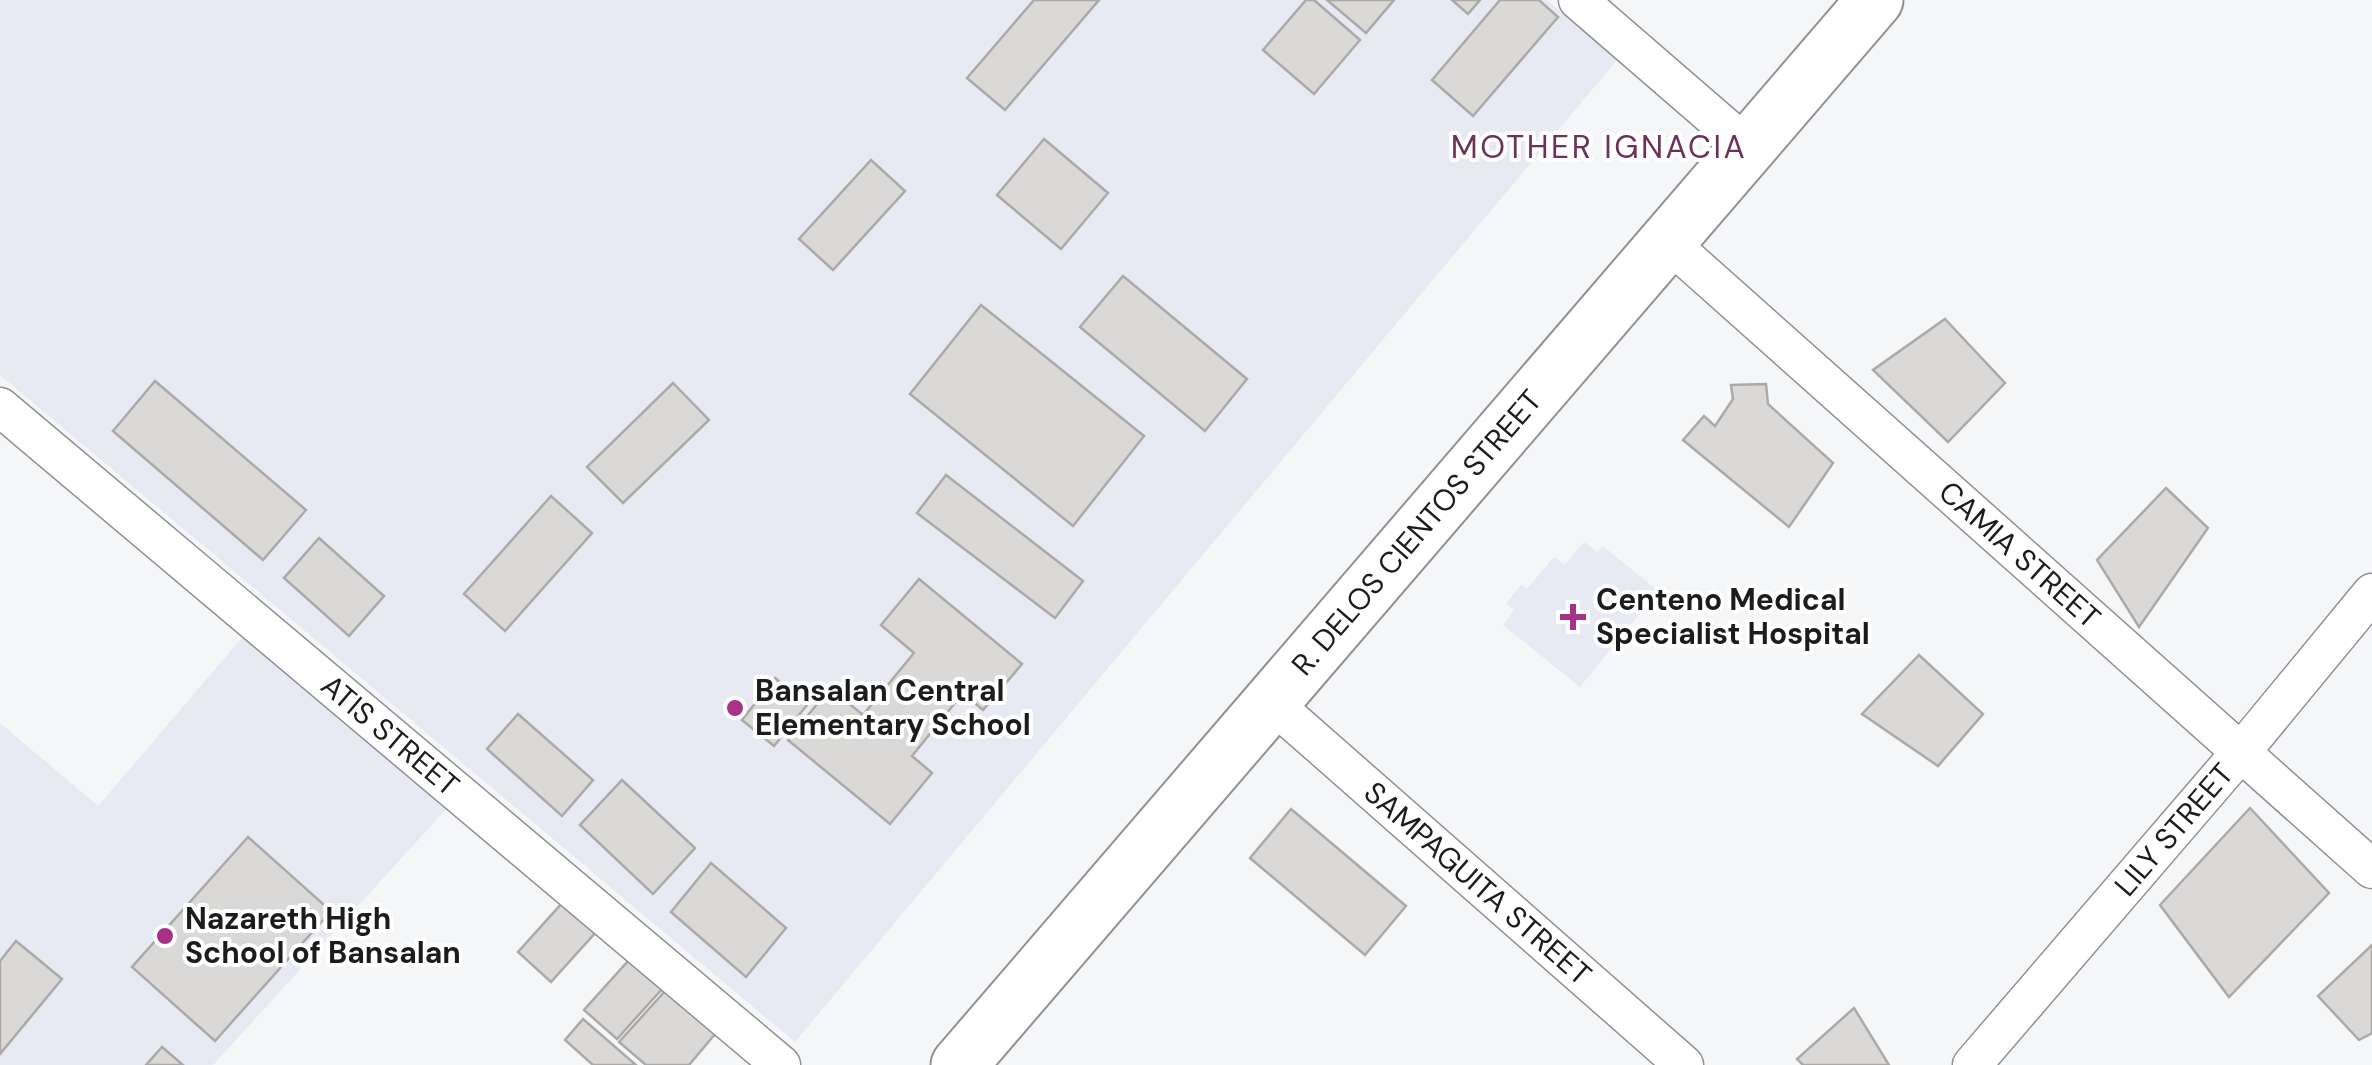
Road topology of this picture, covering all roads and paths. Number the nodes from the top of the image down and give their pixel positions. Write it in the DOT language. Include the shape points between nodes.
graph roads {
  1 [pos="1578,0"];
  2 [pos="1875,0"];
  3 [pos="1748,147"];
  4 [pos="1667,241"];
  5 [pos="0,407"];
  6 [pos="2372,593"];
  7 [pos="1271,702"];
  8 [pos="2240,752"];
  9 [pos="2372,868"];
  10 [pos="780,1065"];
  11 [pos="959,1065"];
  12 [pos="1684,1065"];
  13 [pos="1972,1065"];
  1 -- 3 [label="street"];
  2 -- 3 [label="highway, R. DELOS CIENTOS STREET"];
  3 -- 4 [label="highway, R. DELOS CIENTOS STREET"];
  4 -- 7 [label="highway, R. DELOS CIENTOS STREET"];
  4 -- 8 [label="street, CAMIA STREET"];
  5 -- 10 [label="street, ATIS STREET"];
  6 -- 8 [label="street, LILY STREET"];
  7 -- 11 [label="highway, R. DELOS CIENTOS STREET"];
  7 -- 12 [label="street, SAMPAGUITA STREET"];
  8 -- 9 [label="street, CAMIA STREET"];
  8 -- 13 [label="street, LILY STREET"];
}
